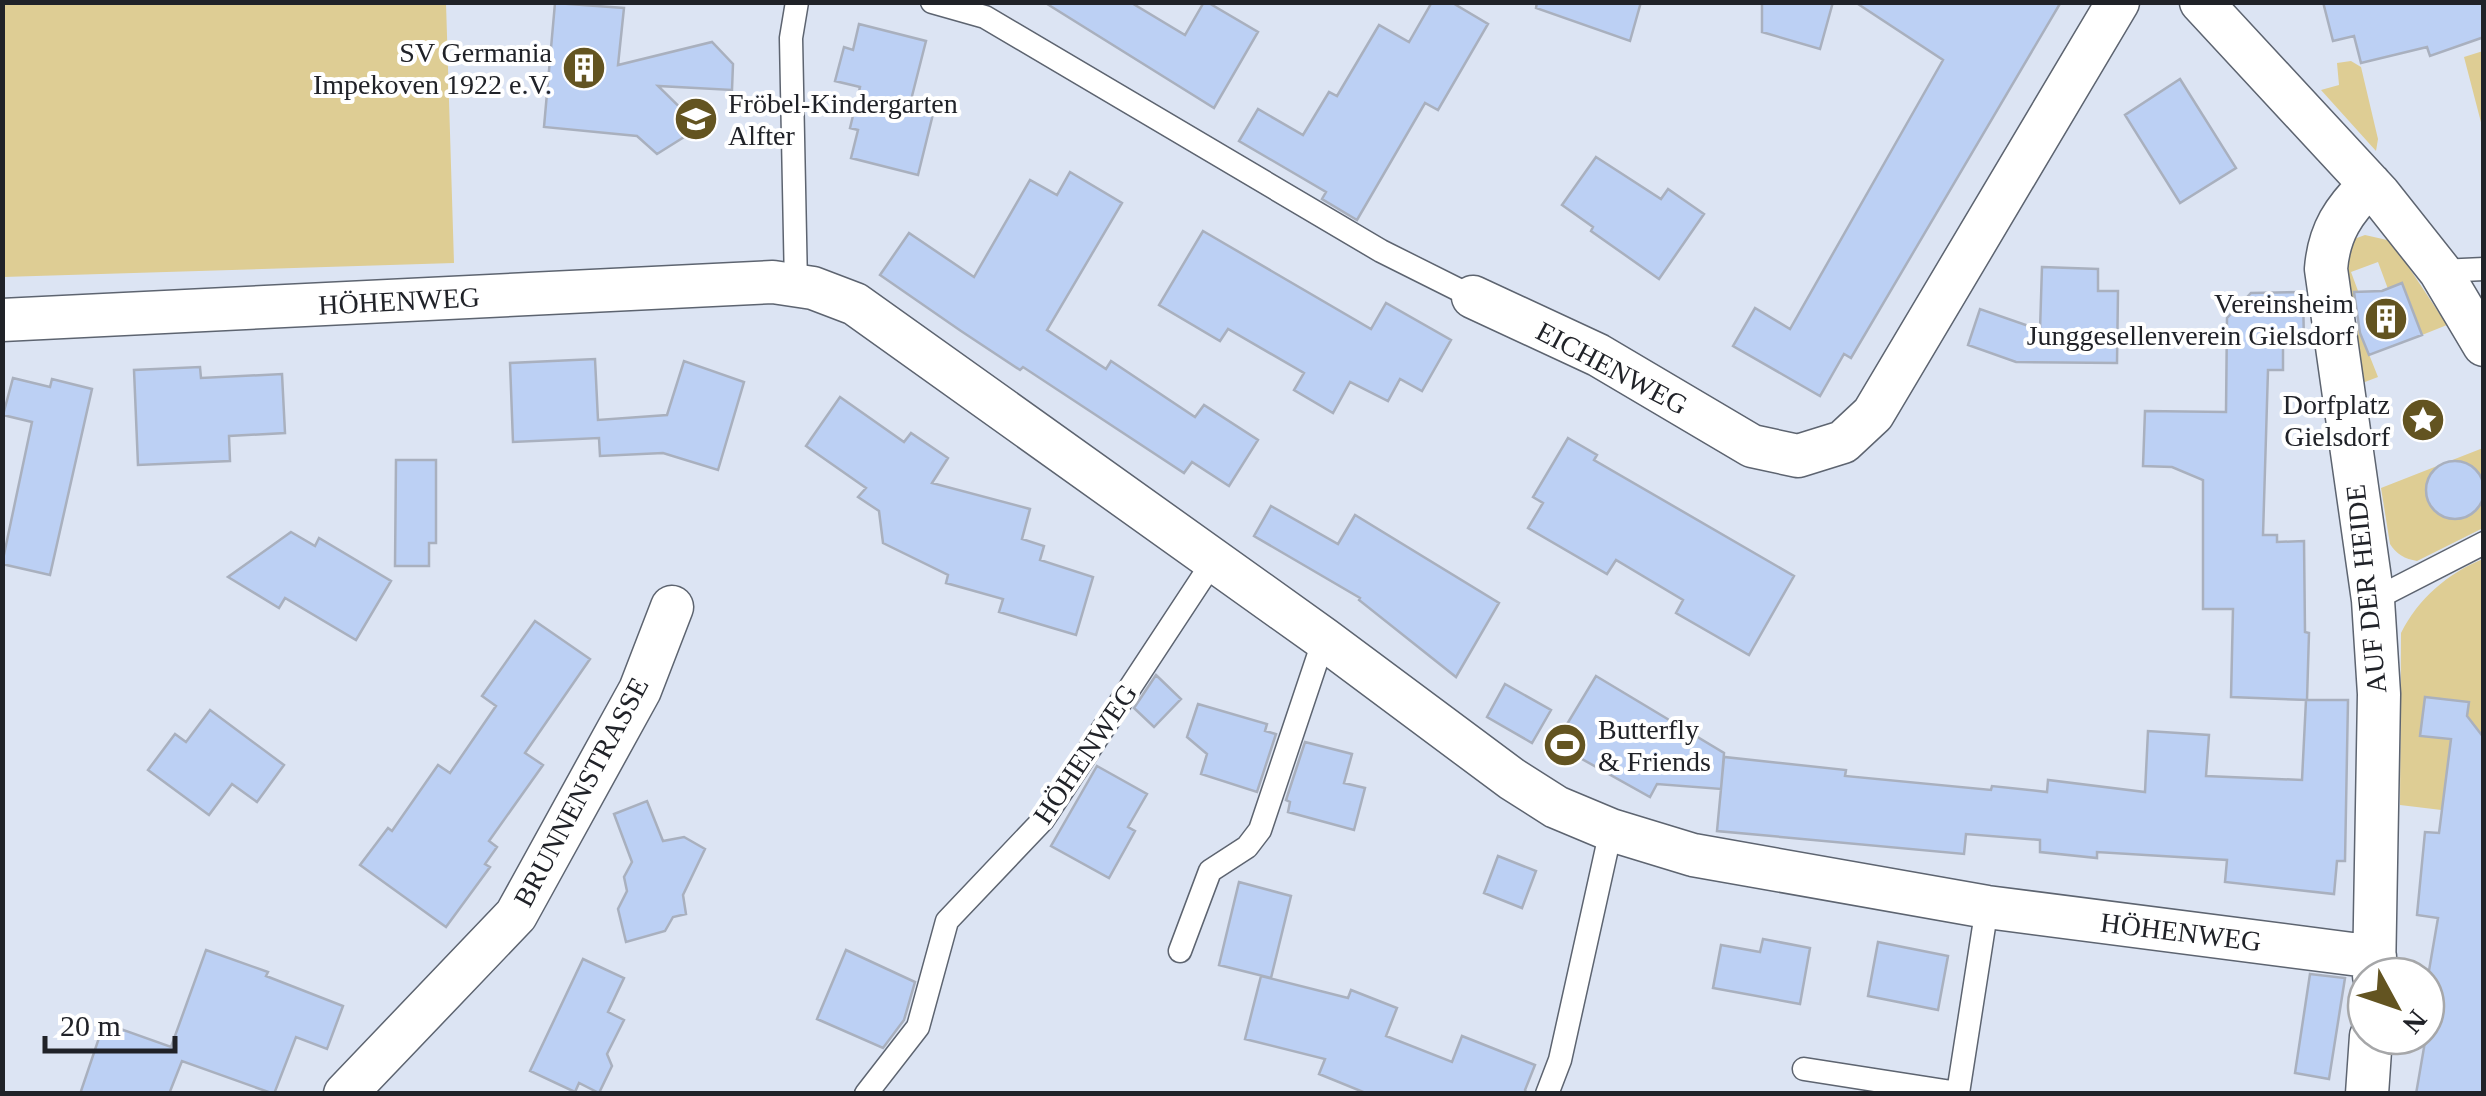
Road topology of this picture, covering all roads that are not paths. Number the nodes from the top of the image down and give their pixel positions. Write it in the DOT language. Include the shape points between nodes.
graph roads {
  1 [pos="797,2"];
  2 [pos="932,2"];
  3 [pos="2118,2"];
  4 [pos="2203,3"];
  5 [pos="2370,184"];
  6 [pos="2484,269"];
  7 [pos="2440,271"];
  8 [pos="796,286"];
  9 [pos="1473,298"];
  10 [pos="2,320"];
  11 [pos="2484,345"];
  12 [pos="2484,544"];
  13 [pos="1214,560"];
  14 [pos="2373,600"];
  15 [pos="672,607"];
  16 [pos="1324,639"];
  17 [pos="1611,830"];
  18 [pos="1987,907"];
  19 [pos="1180,951"];
  20 [pos="2375,956"];
  21 [pos="2346,962"];
  22 [pos="2369,1056"];
  23 [pos="1804,1069"];
  24 [pos="345,1094"];
  25 [pos="866,1094"];
  26 [pos="1546,1094"];
  27 [pos="2367,1094"];
  1 -- 8 [label="lane" via="791,38"];
  2 -- 9 [label="lane, EICHENWEG" via="985,17 1381,251"];
  3 -- 9 [label="street, EICHENWEG" via="1873,414 1843,442 1798,456 1752,446 1598,356"];
  4 -- 5 [label="street"];
  5 -- 7 [label="street"];
  5 -- 14 [label="street, AUF DER HEIDE" via="2337,223 2326,269"];
  6 -- 7 [label="lane"];
  7 -- 11 [label="street"];
  8 -- 10 [label="street, HÖHENWEG"];
  8 -- 13 [label="street, HÖHENWEG" via="855,304"];
  12 -- 14 [label="lane"];
  13 -- 16 [label="street, HÖHENWEG"];
  13 -- 25 [label="lane, HÖHENWEG" via="1044,820 947,921 918,1027"];
  14 -- 20 [label="street, AUF DER HEIDE" via="2379,694"];
  15 -- 24 [label="street, BRUNNENSTRASSE" via="640,690 516,914"];
  16 -- 17 [label="street, HÖHENWEG" via="1512,779"];
  16 -- 19 [label="lane" via="1260,830 1210,871"];
  17 -- 18 [label="street, HÖHENWEG" via="1693,856"];
  17 -- 26 [label="lane" via="1560,1060"];
  18 -- 21 [label="street, HÖHENWEG"];
  18 -- 23 [label="lane" via="1958,1094"];
  22 -- 27 [label="street"];
}
